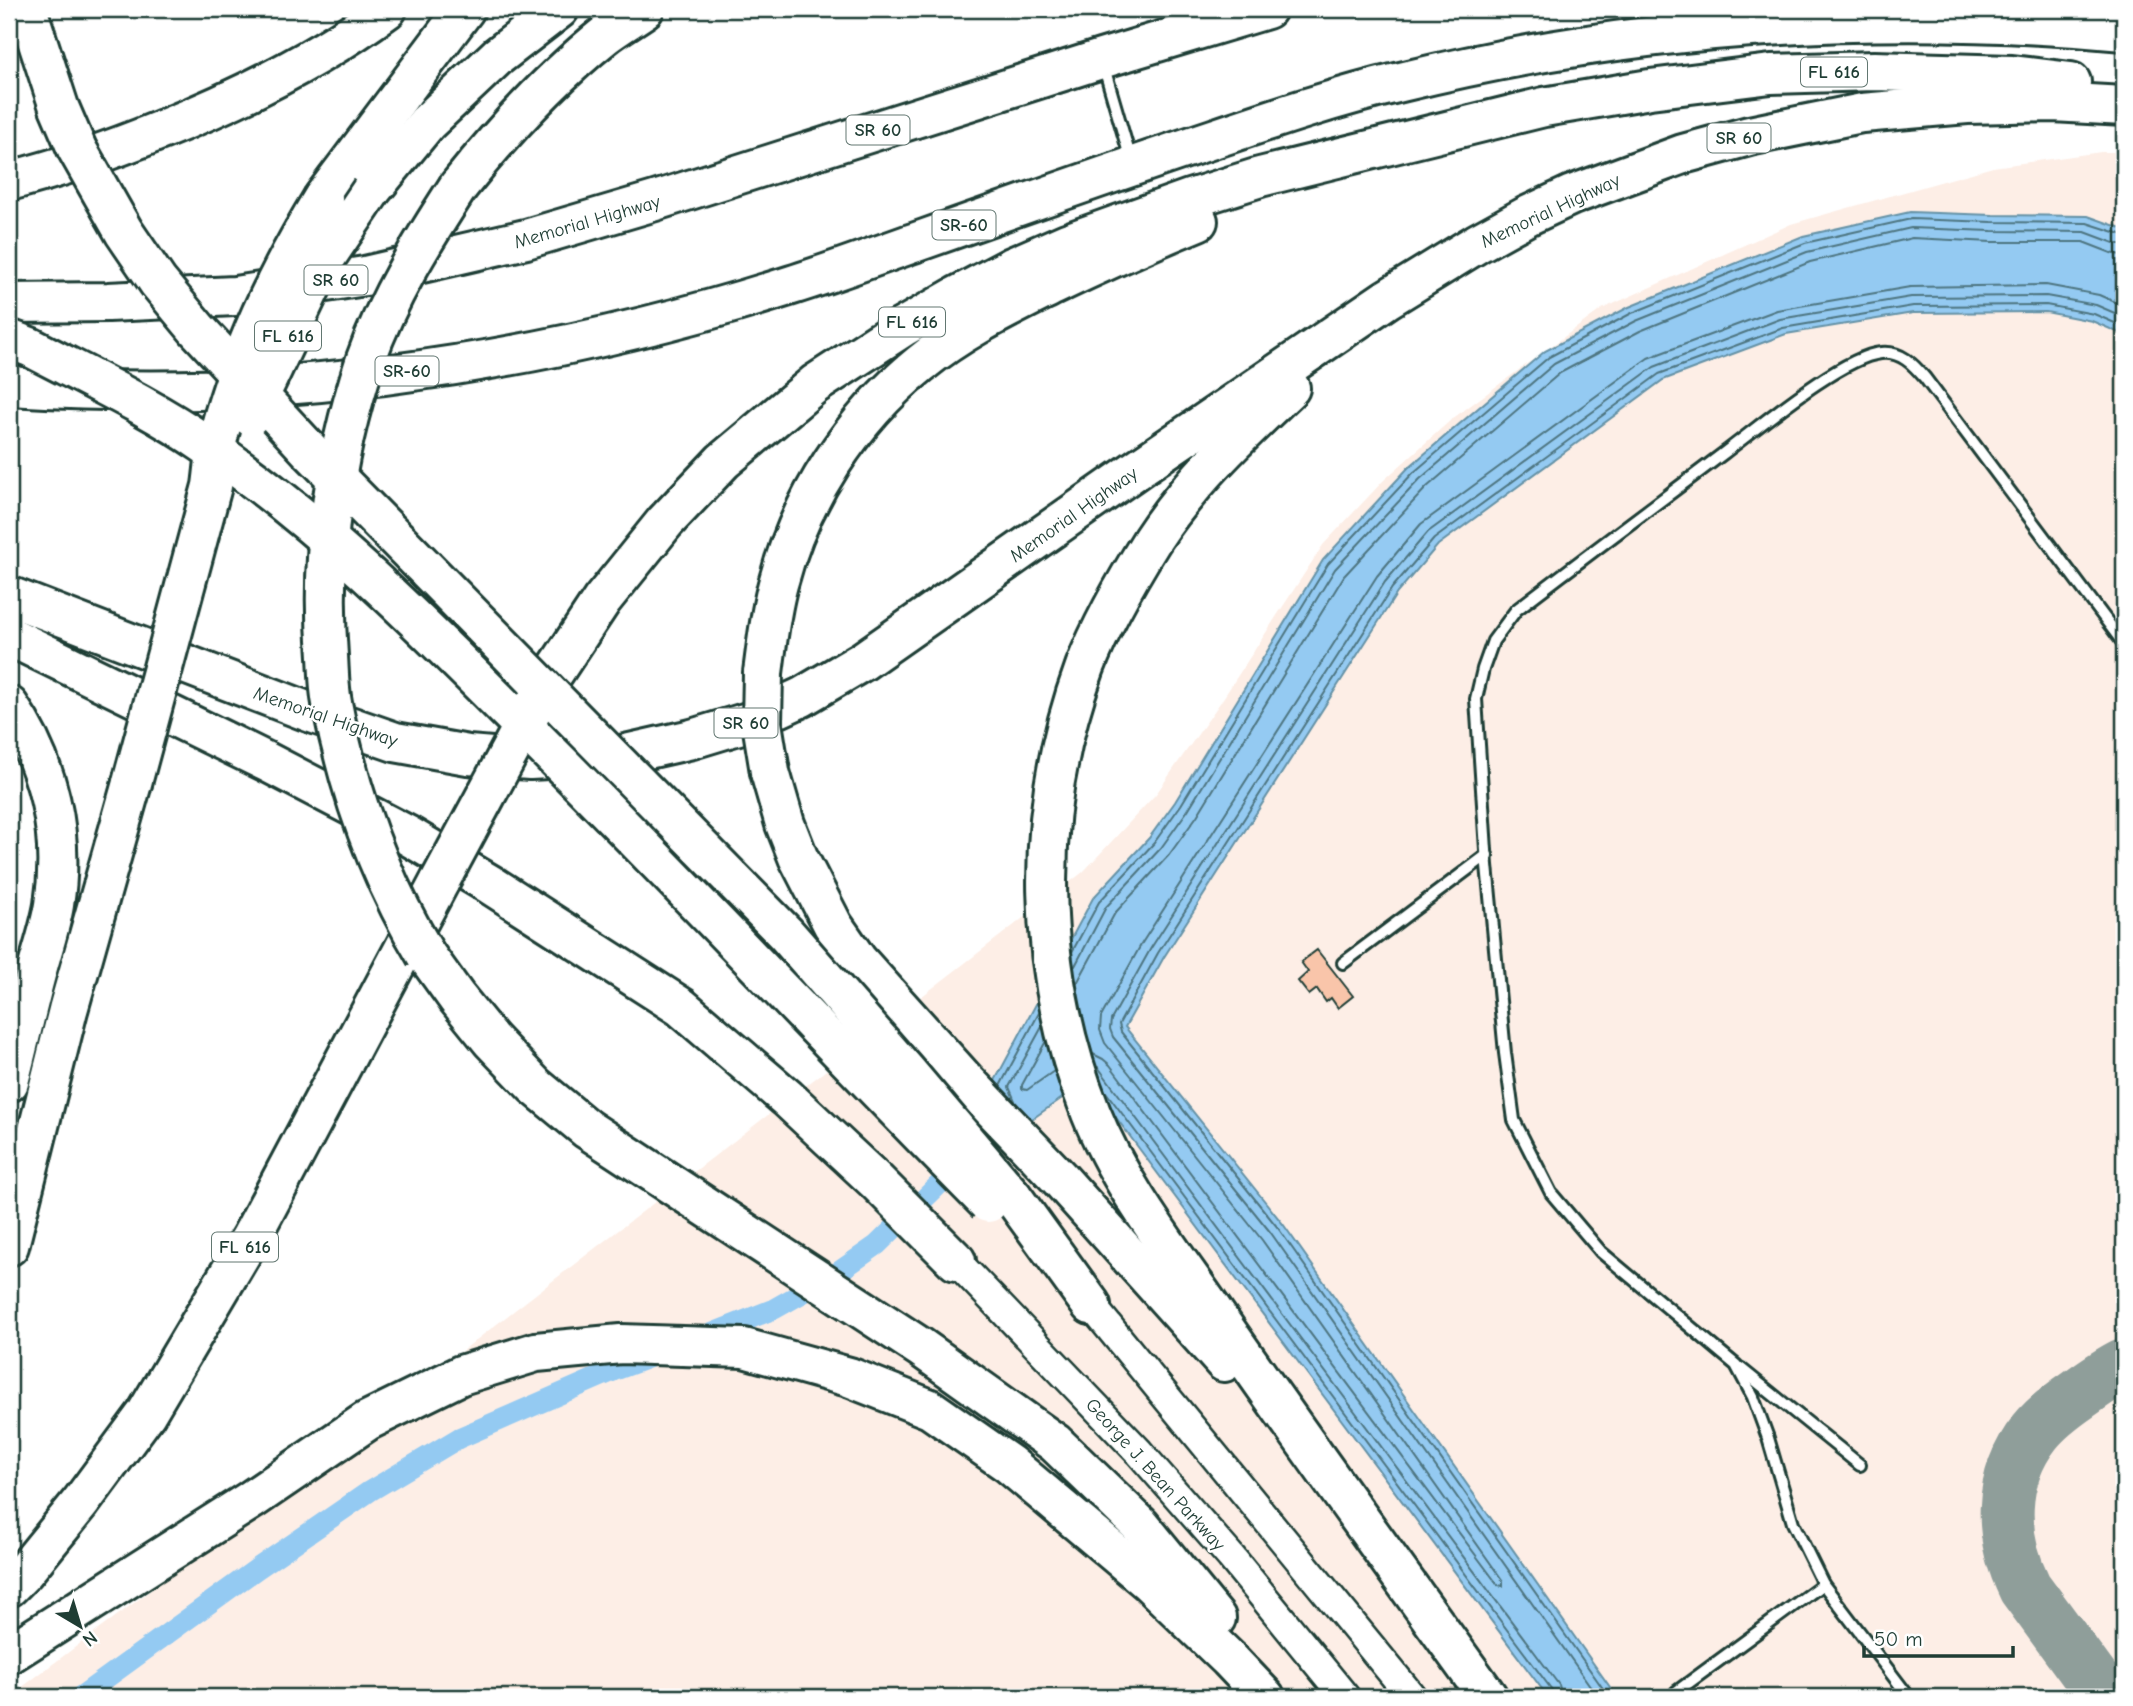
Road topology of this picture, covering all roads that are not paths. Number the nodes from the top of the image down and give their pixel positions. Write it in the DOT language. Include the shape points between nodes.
graph roads {
  1 [pos="27,9"];
  2 [pos="387,9"];
  3 [pos="465,9"];
  4 [pos="559,9"];
  5 [pos="644,9"];
  6 [pos="1267,9"];
  7 [pos="2124,31"];
  8 [pos="1101,59"];
  9 [pos="2124,91"];
  10 [pos="2124,106"];
  11 [pos="1397,142"];
  12 [pos="1133,166"];
  13 [pos="9,181"];
  14 [pos="1387,299"];
  15 [pos="9,303"];
  16 [pos="9,339"];
  17 [pos="9,386"];
  18 [pos="212,486"];
  19 [pos="9,596"];
  20 [pos="9,636"];
  21 [pos="2124,644"];
  22 [pos="9,706"];
  23 [pos="1487,855"];
  24 [pos="1343,963"];
  25 [pos="9,1082"];
  26 [pos="1004,1204"];
  27 [pos="9,1246"];
  28 [pos="956,1261"];
  29 [pos="1090,1305"];
  30 [pos="1736,1365"];
  31 [pos="1860,1465"];
  32 [pos="1342,1495"];
  33 [pos="1823,1584"];
  34 [pos="9,1587"];
  35 [pos="9,1654"];
  36 [pos="1676,1692"];
  37 [pos="1265,1697"];
  38 [pos="1278,1697"];
  39 [pos="1345,1697"];
  40 [pos="1412,1697"];
  41 [pos="1488,1697"];
  42 [pos="1909,1697"];
  1 -- 26 [label="highway, bridge" via="77,149 158,282 310,451 786,934 906,1071"];
  2 -- 13 [label="highway" via="323,52 206,112 119,147"];
  3 -- 18 [label="highway, bridge" via="323,198 286,260 245,350 223,417"];
  4 -- 18 [label="highway, FL 616, bridge" via="498,56 427,123 371,191 323,262 245,428"];
  5 -- 38 [label="highway, bridge" via="604,36 537,97 458,187 422,242 367,357 331,502 325,583 332,701 368,837 426,955 491,1040 535,1086 587,1129 919,1347 1055,1443 1140,1525"];
  6 -- 8 [label="highway, Memorial Highway / SR 60"];
  7 -- 12 [label="highway, SR-60" via="1973,21 1861,20 1625,38 1396,83 1289,113"];
  8 -- 12 [label="lane"];
  8 -- 15 [label="highway, Memorial Highway / SR 60" via="655,201 526,239 365,276 235,296"];
  9 -- 11 [label="highway, FL 616" via="2012,75 1771,74 1544,107"];
  10 -- 14 [label="highway, Memorial Highway / SR 60" via="1967,104 1862,113 1749,135 1572,195 1527,216"];
  11 -- 32 [label="highway, bridge" via="1102,262 991,316 919,364 853,433 801,518 778,584 763,673 762,723 785,824 833,925 858,961"];
  11 -- 34 [label="highway, FL 616, bridge" via="1260,177 1120,223 1012,267 903,327 815,384 723,461 665,522 602,600 547,683 251,1237 146,1414"];
  12 -- 17 [label="highway, SR-60" via="796,284 708,311 533,352 253,388 127,391"];
  14 -- 19 [label="highway, Memorial Highway / SR 60" via="853,667 748,722 621,755 530,760 395,742"];
  14 -- 32 [label="highway" via="1237,438 1154,538 1085,666 1053,795 1045,865 1053,965 1069,1041 1093,1116 1138,1202"];
  16 -- 26 [label="highway, bridge" via="155,413 205,444 370,575 644,847 874,1088"];
  18 -- 27 [label="highway, FL 616, bridge" via="68,1010"];
  20 -- 28 [label="highway" via="407,835 681,1007 787,1098"];
  21 -- 23 [label="lane" via="1926,378 1900,356 1869,356 1799,396 1516,610 1493,641 1476,699"];
  22 -- 25 [label="highway" via="46,782 57,836 54,906"];
  23 -- 24 [label="lane"];
  23 -- 30 [label="lane" via="1514,1120 1551,1194 1601,1252"];
  26 -- 29 [label="highway"];
  28 -- 39 [label="street, George J. Bean Parkway" via="1139,1452"];
  29 -- 40 [label="street"];
  30 -- 31 [label="lane"];
  30 -- 33 [label="lane" via="1768,1438 1793,1523"];
  32 -- 41 [label="highway"];
  33 -- 36 [label="lane"];
  33 -- 42 [label="lane"];
  35 -- 37 [label="highway" via="367,1421 460,1375 536,1352 621,1344 744,1348 849,1377 930,1409 1009,1464 1149,1582"];
}
